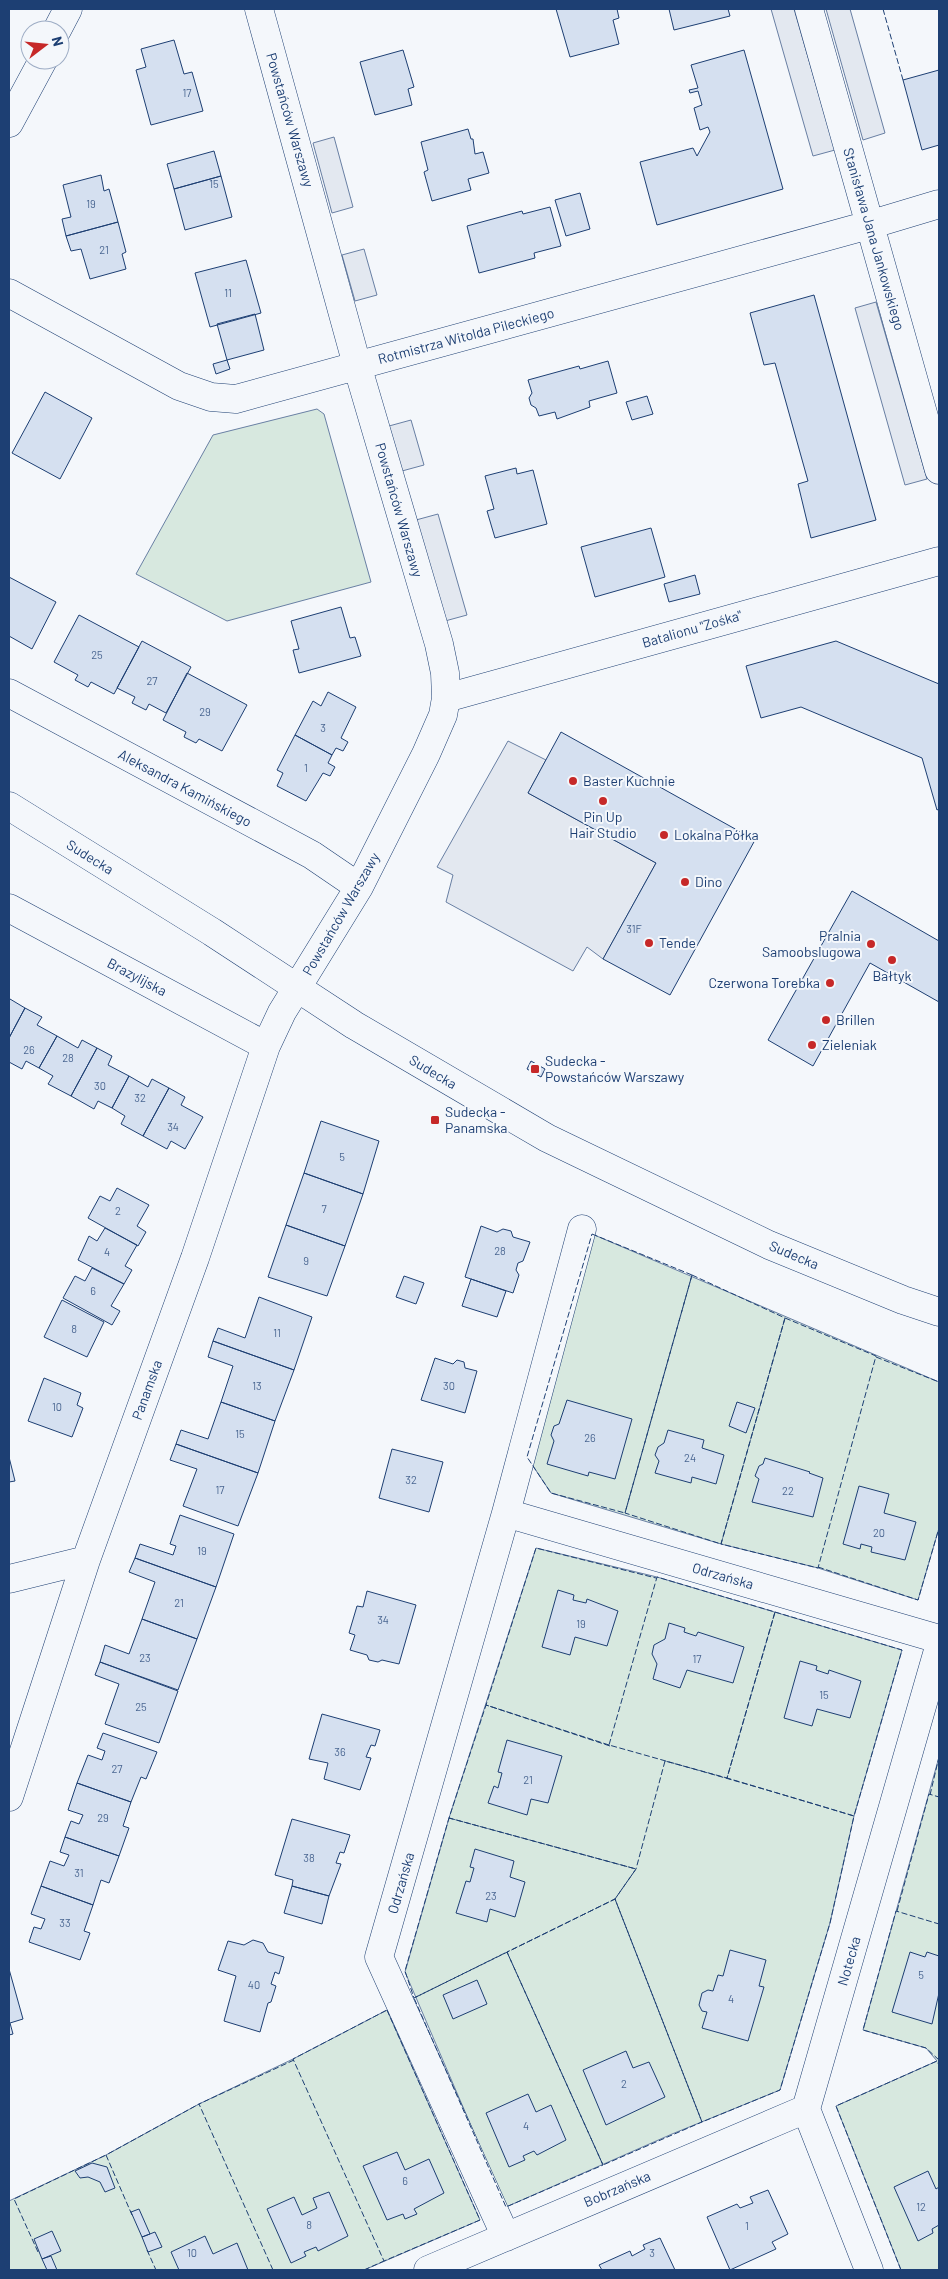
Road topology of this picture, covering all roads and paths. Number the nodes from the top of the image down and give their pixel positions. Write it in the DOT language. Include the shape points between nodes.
graph roads {
  1 [pos="259,9"];
  2 [pos="809,9"];
  3 [pos="37,70"];
  4 [pos="9,123"];
  5 [pos="939,204"];
  6 [pos="869,225"];
  7 [pos="9,293"];
  8 [pos="357,365"];
  9 [pos="939,470"];
  10 [pos="939,561"];
  11 [pos="9,693"];
  12 [pos="446,698"];
  13 [pos="9,806"];
  14 [pos="359,887"];
  15 [pos="9,908"];
  16 [pos="298,988"];
  17 [pos="266,1046"];
  18 [pos="582,1229"];
  19 [pos="939,1312"];
  20 [pos="506,1513"];
  21 [pos="86,1560"];
  22 [pos="9,1579"];
  23 [pos="939,1639"];
  24 [pos="939,1647"];
  25 [pos="9,1797"];
  26 [pos="806,2108"];
  27 [pos="506,2237"];
  28 [pos="428,2270"];
  29 [pos="869,2270"];
  1 -- 8 [label="street, Powstańców Warszawy"];
  2 -- 6 [label="street, Stanisława Jana Jankowskiego"];
  3 -- 4 [label="street"];
  5 -- 6 [label="street, Rotmistrza Witolda Pileckiego"];
  6 -- 8 [label="street, Rotmistrza Witolda Pileckiego"];
  6 -- 9 [label="street, Stanisława Jana Jankowskiego"];
  7 -- 8 [label="street, Rotmistrza Witolda Pileckiego" via="179,386 211,398 236,399"];
  8 -- 12 [label="street, Powstańców Warszawy" via="439,644"];
  10 -- 12 [label="street, Batalionu \"Zośka\""];
  11 -- 14 [label="street, Aleksandra Kamińskiego" via="312,855"];
  12 -- 14 [label="street, Powstańców Warszawy" via="443,715 426,754"];
  13 -- 16 [label="street, Sudecka"];
  14 -- 16 [label="street, Powstańców Warszawy"];
  15 -- 17 [label="street, Brazylijska"];
  16 -- 17 [label="street, Panamska"];
  16 -- 19 [label="street, Sudecka" via="376,1038 547,1138 769,1245"];
  17 -- 21 [label="street, Panamska" via="195,1258"];
  18 -- 20 [label="street, Odrzańska"];
  20 -- 23 [label="street, Odrzańska"];
  20 -- 27 [label="street, Odrzańska" via="379,1957"];
  21 -- 22 [label="street"];
  21 -- 25 [label="street, Panamska"];
  24 -- 26 [label="street, Notecka"];
  26 -- 27 [label="street, Bobrzańska"];
  26 -- 29 [label="street"];
  27 -- 28 [label="street, Bobrzańska"];
}
